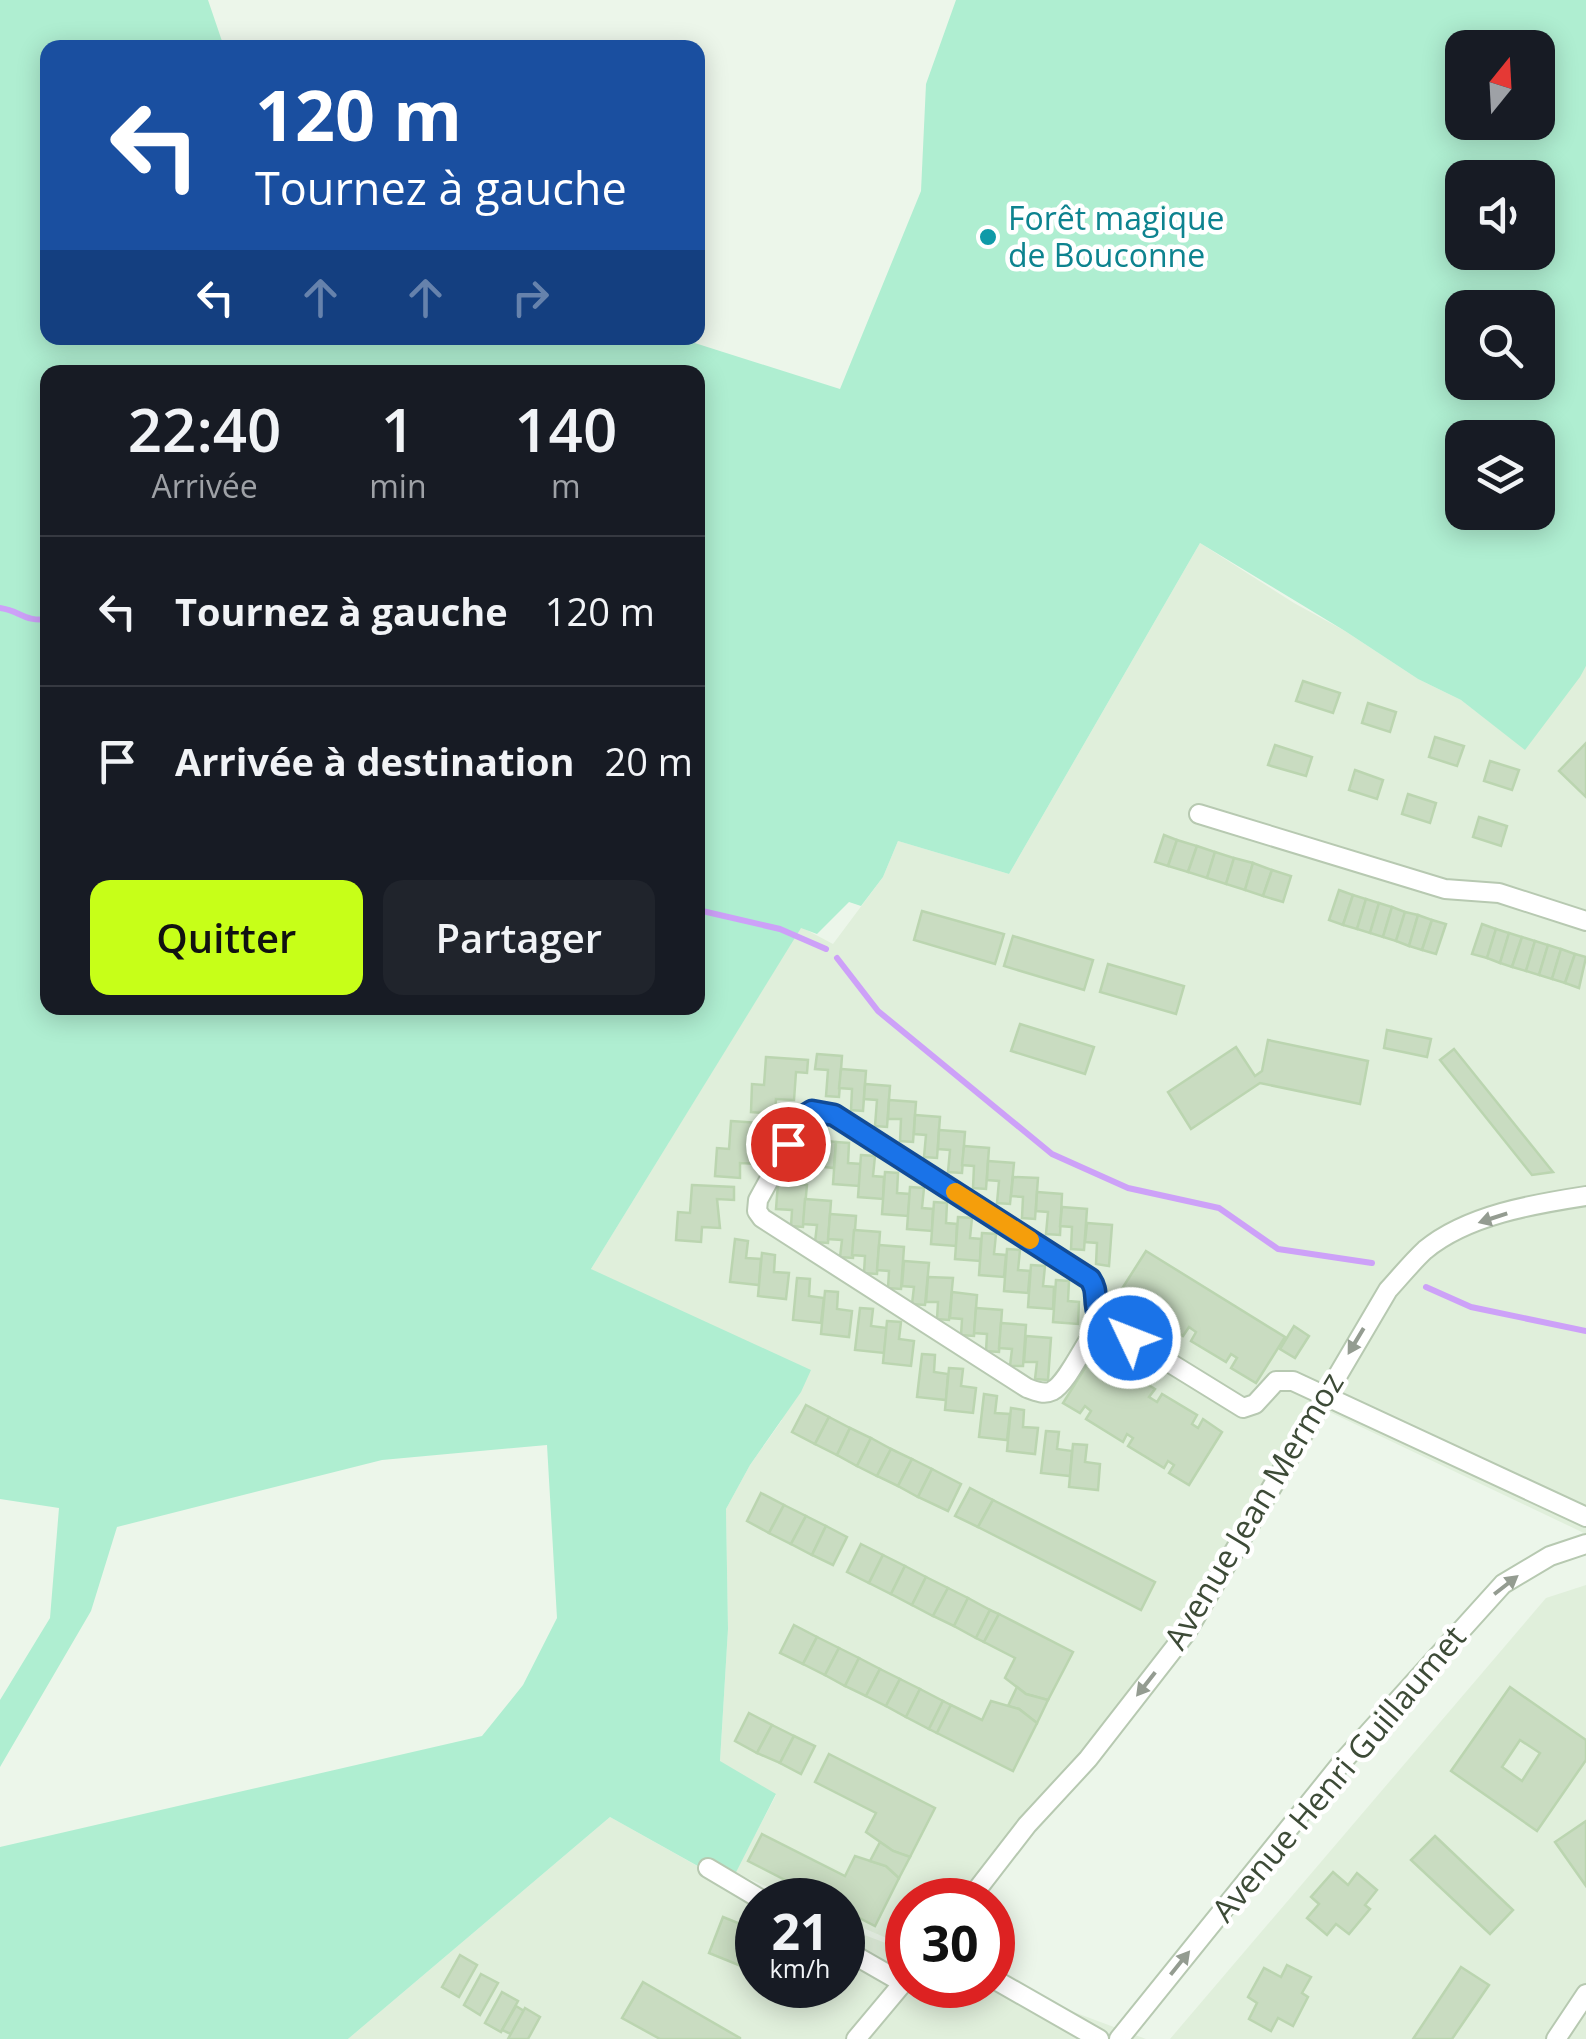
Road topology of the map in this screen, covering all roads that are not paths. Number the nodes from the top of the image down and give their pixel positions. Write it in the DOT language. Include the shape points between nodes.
graph roads {
  1 [pos="1199,814"];
  2 [pos="1586,921"];
  3 [pos="1586,1196"];
  4 [pos="1102,1321"];
  5 [pos="1328,1394"];
  6 [pos="1586,1517"];
  7 [pos="1586,1544"];
  8 [pos="708,1868"];
  9 [pos="985,1878"];
  10 [pos="735,1884"];
  11 [pos="1015,1991"];
  12 [pos="1586,1994"];
  13 [pos="885,2004"];
  14 [pos="856,2039"];
  15 [pos="1100,2039"];
  16 [pos="1119,2039"];
  17 [pos="1556,2039"];
  1 -- 2 [label="street" via="1445,889 1500,894"];
  3 -- 5 [label="street, Avenue Jean Mermoz, one-way" via="1535,1204 1427,1248 1388,1290"];
  4 -- 4 [label="street" via="1090,1279 834,1115 804,1116 758,1200 762,1218 1027,1388 1051,1392"];
  4 -- 5 [label="street" via="1243,1408 1256,1404 1276,1381"];
  5 -- 6 [label="street"];
  5 -- 9 [label="street, Avenue Jean Mermoz, one-way" via="1186,1632"];
  16 -- 7 [label="street, Avenue Henri Guillaumet, one-way" via="1344,1760 1503,1584"];
  8 -- 10 [label="street"];
  11 -- 15 [label="street"];
  12 -- 17 [label="street"];
  13 -- 14 [label="street"];
}
